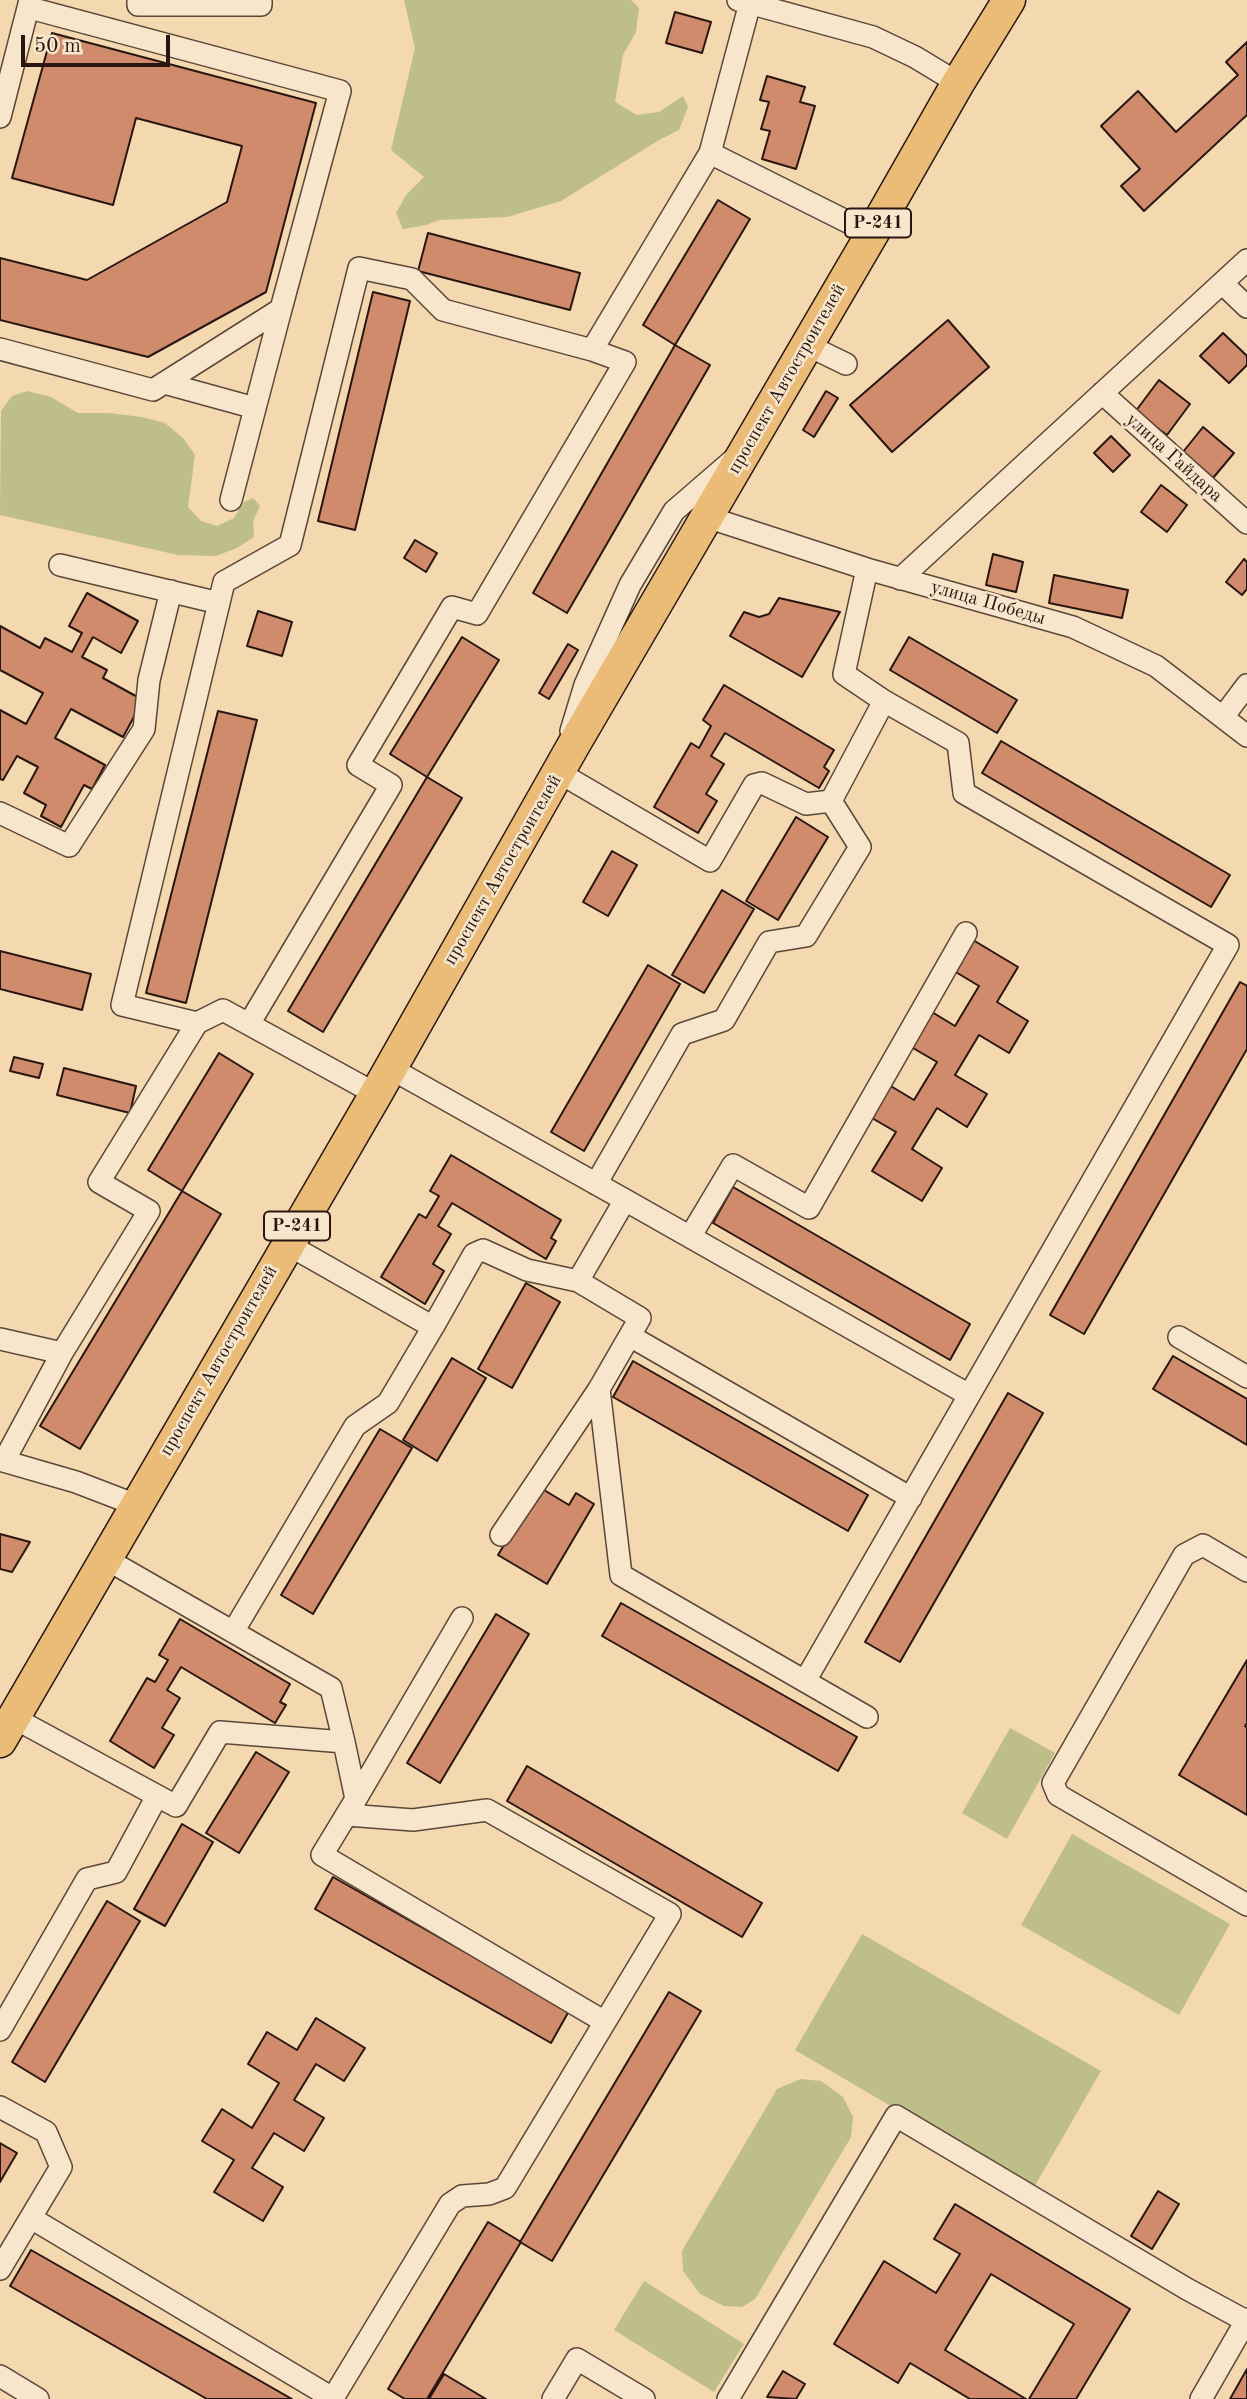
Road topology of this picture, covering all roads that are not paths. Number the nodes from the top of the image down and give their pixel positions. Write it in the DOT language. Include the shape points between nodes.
graph roads {
  1 [pos="138,0"];
  2 [pos="261,0"];
  3 [pos="1009,0"];
  4 [pos="744,2"];
  5 [pos="30,4"];
  6 [pos="958,83"];
  7 [pos="0,117"];
  8 [pos="710,153"];
  9 [pos="872,234"];
  10 [pos="1247,260"];
  11 [pos="1222,283"];
  12 [pos="1247,307"];
  13 [pos="281,309"];
  14 [pos="807,345"];
  15 [pos="0,349"];
  16 [pos="592,350"];
  17 [pos="846,364"];
  18 [pos="163,383"];
  19 [pos="1101,393"];
  20 [pos="255,408"];
  21 [pos="748,447"];
  22 [pos="230,500"];
  23 [pos="707,517"];
  24 [pos="1247,523"];
  25 [pos="60,565"];
  26 [pos="867,569"];
  27 [pos="900,579"];
  28 [pos="171,592"];
  29 [pos="219,603"];
  30 [pos="1247,685"];
  31 [pos="884,701"];
  32 [pos="1223,717"];
  33 [pos="1247,736"];
  34 [pos="558,772"];
  35 [pos="831,801"];
  36 [pos="0,813"];
  37 [pos="965,933"];
  38 [pos="1238,941"];
  39 [pos="197,1023"];
  40 [pos="248,1024"];
  41 [pos="383,1081"];
  42 [pos="596,1184"];
  43 [pos="625,1200"];
  44 [pos="690,1237"];
  45 [pos="287,1244"];
  46 [pos="578,1281"];
  47 [pos="433,1326"];
  48 [pos="630,1336"];
  49 [pos="1179,1337"];
  50 [pos="0,1339"];
  51 [pos="62,1353"];
  52 [pos="1247,1377"];
  53 [pos="599,1389"];
  54 [pos="969,1395"];
  55 [pos="2,1460"];
  56 [pos="911,1498"];
  57 [pos="136,1505"];
  58 [pos="501,1535"];
  59 [pos="106,1559"];
  60 [pos="1247,1571"];
  61 [pos="462,1618"];
  62 [pos="233,1632"];
  63 [pos="805,1681"];
  64 [pos="867,1717"];
  65 [pos="7,1730"];
  66 [pos="344,1742"];
  67 [pos="157,1796"];
  68 [pos="352,1807"];
  69 [pos="1247,1905"];
  70 [pos="605,2022"];
  71 [pos="0,2030"];
  72 [pos="0,2107"];
  73 [pos="31,2218"];
  74 [pos="0,2269"];
  75 [pos="1246,2320"];
  76 [pos="0,2376"];
  77 [pos="38,2399"];
  78 [pos="333,2399"];
  79 [pos="553,2399"];
  80 [pos="644,2399"];
  81 [pos="728,2399"];
  82 [pos="1201,2399"];
  1 -- 2 [label="street" via="138,5 261,5"];
  3 -- 6 [label="highway, проспект Автостроителей / Р-241"];
  4 -- 6 [label="street" via="873,37"];
  4 -- 8 [label="street"];
  5 -- 7 [label="street"];
  5 -- 13 [label="street" via="340,91"];
  6 -- 9 [label="highway, проспект Автостроителей / Р-241"];
  8 -- 9 [label="street"];
  8 -- 16 [label="street"];
  9 -- 14 [label="highway, проспект Автостроителей / Р-241"];
  10 -- 11 [label="street"];
  11 -- 12 [label="street"];
  11 -- 19 [label="street"];
  13 -- 18 [label="street"];
  13 -- 20 [label="street"];
  14 -- 17 [label="street"];
  14 -- 21 [label="highway, проспект Автостроителей / Р-241"];
  15 -- 18 [label="street" via="153,390"];
  16 -- 29 [label="street" via="443,310 412,279 359,268 290,545 225,582"];
  16 -- 40 [label="street" via="625,362 477,614 452,607 358,765 391,785"];
  18 -- 20 [label="street"];
  19 -- 24 [label="street, улица Гайдара"];
  19 -- 27 [label="street"];
  20 -- 22 [label="street"];
  21 -- 23 [label="highway, проспект Автостроителей / Р-241"];
  21 -- 34 [label="street" via="674,511 630,585 585,685"];
  23 -- 26 [label="street, улица Победы"];
  23 -- 34 [label="highway, проспект Автостроителей / Р-241"];
  25 -- 28 [label="street"];
  26 -- 27 [label="street, улица Победы"];
  26 -- 31 [label="street" via="844,674"];
  27 -- 32 [label="street, улица Победы" via="1073,627 1156,666"];
  28 -- 29 [label="street"];
  28 -- 36 [label="street" via="149,680 144,729 69,846"];
  29 -- 39 [label="street" via="122,1005"];
  30 -- 32 [label="street"];
  31 -- 35 [label="street"];
  31 -- 38 [label="street" via="958,743 964,793"];
  32 -- 33 [label="street, улица Победы"];
  34 -- 35 [label="street" via="710,861 754,785 762,783 806,804"];
  34 -- 41 [label="highway, проспект Автостроителей / Р-241"];
  35 -- 42 [label="street" via="860,846 806,936 768,942 724,1020 682,1034"];
  37 -- 44 [label="street" via="809,1208 733,1165"];
  38 -- 54 [label="street"];
  39 -- 40 [label="street" via="223,1010"];
  39 -- 51 [label="street" via="99,1182 149,1211"];
  40 -- 41 [label="street"];
  41 -- 42 [label="street"];
  41 -- 45 [label="highway, проспект Автостроителей / Р-241"];
  42 -- 43 [label="street"];
  43 -- 44 [label="street"];
  43 -- 46 [label="street"];
  44 -- 54 [label="street"];
  45 -- 47 [label="street"];
  45 -- 57 [label="highway, проспект Автостроителей / Р-241"];
  46 -- 47 [label="street" via="527,1270 483,1250 474,1254"];
  46 -- 48 [label="street" via="640,1318"];
  47 -- 62 [label="street" via="388,1403 355,1426"];
  48 -- 53 [label="street"];
  48 -- 56 [label="street"];
  49 -- 52 [label="street"];
  50 -- 51 [label="street"];
  51 -- 55 [label="street"];
  53 -- 58 [label="street"];
  53 -- 63 [label="street" via="621,1575"];
  54 -- 56 [label="street"];
  55 -- 57 [label="street"];
  56 -- 63 [label="street"];
  57 -- 59 [label="highway, проспект Автостроителей / Р-241"];
  59 -- 62 [label="street"];
  59 -- 65 [label="highway, проспект Автостроителей / Р-241"];
  60 -- 69 [label="street" via="1203,1545 1184,1555 1053,1783 1058,1796"];
  61 -- 68 [label="street"];
  62 -- 66 [label="street" via="331,1688"];
  63 -- 64 [label="street"];
  65 -- 67 [label="street"];
  66 -- 67 [label="street" via="220,1732 176,1806"];
  66 -- 68 [label="street"];
  67 -- 71 [label="street" via="116,1872 87,1879"];
  68 -- 70 [label="street" via="322,1855"];
  68 -- 70 [label="street" via="413,1820 487,1810 670,1914"];
  70 -- 78 [label="street" via="505,2188 462,2196 450,2204"];
  72 -- 73 [label="street" via="46,2132 61,2167"];
  73 -- 74 [label="street"];
  73 -- 78 [label="street"];
  75 -- 81 [label="street" via="896,2116"];
  75 -- 82 [label="street"];
  76 -- 77 [label="street"];
  79 -- 80 [label="street" via="577,2359"];
}
